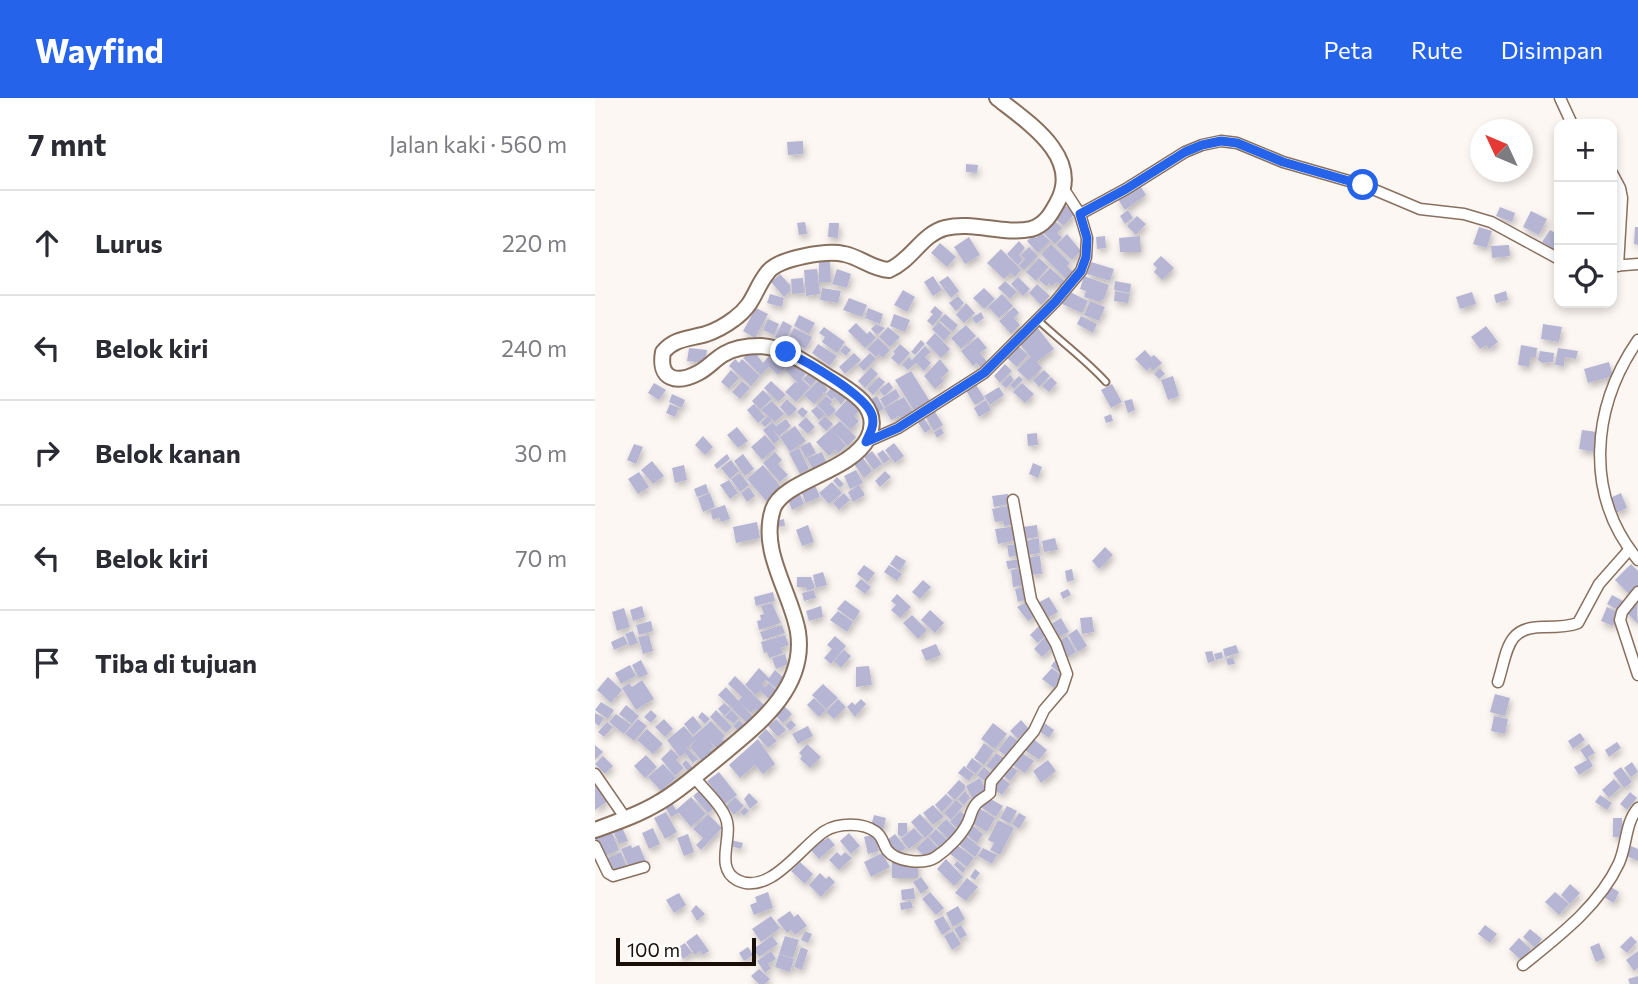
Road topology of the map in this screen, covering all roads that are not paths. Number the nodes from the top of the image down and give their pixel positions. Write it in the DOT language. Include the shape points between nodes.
graph roads {
  1 [pos="997,98"];
  2 [pos="1560,98"];
  3 [pos="1570,119"];
  4 [pos="1617,181"];
  5 [pos="1065,191"];
  6 [pos="1080,214"];
  7 [pos="1617,247"];
  8 [pos="1554,255"];
  9 [pos="1638,264"];
  10 [pos="1617,266"];
  11 [pos="1038,320"];
  12 [pos="1638,340"];
  13 [pos="1106,382"];
  14 [pos="866,442"];
  15 [pos="1013,500"];
  16 [pos="1629,550"];
  17 [pos="1638,560"];
  18 [pos="1638,592"];
  19 [pos="1638,675"];
  20 [pos="1498,682"];
  21 [pos="595,775"];
  22 [pos="695,778"];
  23 [pos="1638,808"];
  24 [pos="626,819"];
  25 [pos="595,830"];
  26 [pos="595,846"];
  27 [pos="644,867"];
  28 [pos="1523,965"];
  1 -- 5 [label="main road" via="1049,143 1063,165"];
  2 -- 3 [label="street"];
  4 -- 7 [label="street" via="1622,198"];
  5 -- 6 [label="street"];
  5 -- 14 [label="main road" via="1041,225 1018,230 942,229 889,270 832,253 778,264 767,273 752,303 734,319 707,334 679,340 663,352 661,365 676,379 697,373 734,349 760,346 786,352 866,405 873,425"];
  6 -- 8 [label="street" via="1185,152 1221,141 1349,180 1420,209 1491,222"];
  6 -- 11 [label="street" via="1087,238 1081,271"];
  9 -- 10 [label="street"];
  11 -- 13 [label="lane"];
  11 -- 14 [label="street" via="984,373 898,428"];
  12 -- 16 [label="street" via="1612,392 1599,448 1603,495"];
  14 -- 22 [label="main road" via="847,460 789,492 774,506 770,526 774,561 800,649 794,676 771,710"];
  15 -- 22 [label="street" via="1031,600 1056,643 1067,674 1034,732 991,782 990,793 977,803 968,823 935,858 901,860 876,832 842,825 827,830 774,875 743,882 726,866 725,816"];
  16 -- 17 [label="street"];
  16 -- 20 [label="street" via="1599,584 1578,623 1516,633"];
  18 -- 19 [label="street" via="1620,620"];
  21 -- 24 [label="street"];
  22 -- 24 [label="main road"];
  23 -- 28 [label="street" via="1630,819 1618,865 1597,898"];
  24 -- 25 [label="main road"];
  26 -- 27 [label="street" via="613,876"];
}
